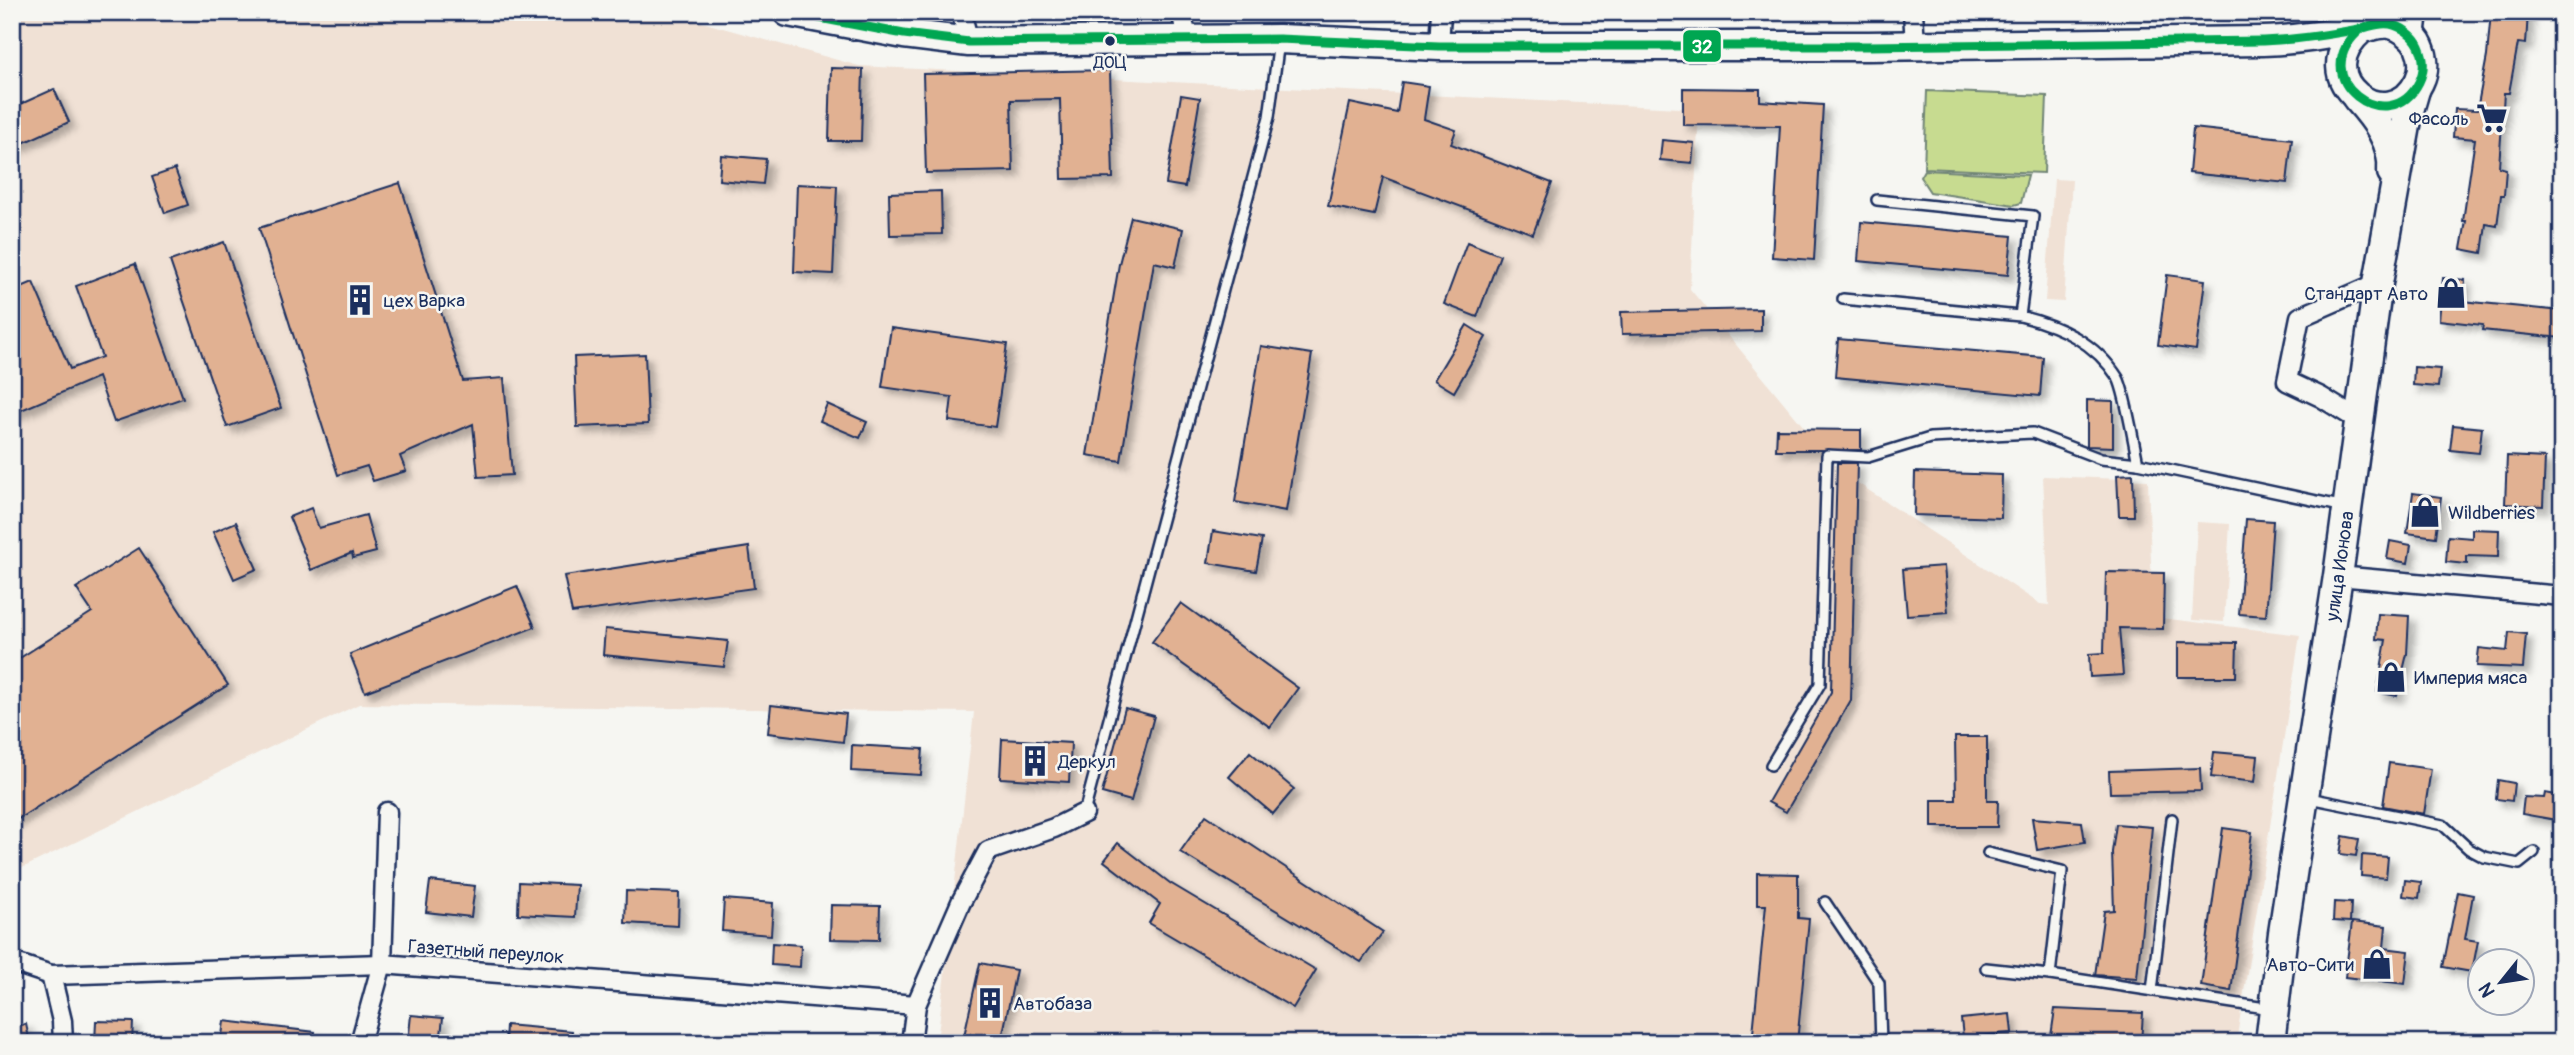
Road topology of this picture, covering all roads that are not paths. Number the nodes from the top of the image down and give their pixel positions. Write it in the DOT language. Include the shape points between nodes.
graph roads {
  1 [pos="788,12"];
  2 [pos="961,12"];
  3 [pos="1181,12"];
  4 [pos="1441,12"];
  5 [pos="1913,12"];
  6 [pos="2418,12"];
  7 [pos="2402,18"];
  8 [pos="2361,29"];
  9 [pos="1279,39"];
  10 [pos="1188,41"];
  11 [pos="2289,41"];
  12 [pos="968,42"];
  13 [pos="2418,44"];
  14 [pos="1914,45"];
  15 [pos="1439,46"];
  16 [pos="2415,90"];
  17 [pos="2352,91"];
  18 [pos="1877,201"];
  19 [pos="2388,221"];
  20 [pos="2378,284"];
  21 [pos="1843,299"];
  22 [pos="2020,316"];
  23 [pos="2358,420"];
  24 [pos="2138,463"];
  25 [pos="2347,508"];
  26 [pos="2338,576"];
  27 [pos="2562,596"];
  28 [pos="1771,765"];
  29 [pos="2304,797"];
  30 [pos="387,812"];
  31 [pos="1084,813"];
  32 [pos="2172,819"];
  33 [pos="2534,852"];
  34 [pos="1988,853"];
  35 [pos="1825,902"];
  36 [pos="12,962"];
  37 [pos="382,964"];
  38 [pos="1986,968"];
  39 [pos="51,975"];
  40 [pos="2050,975"];
  41 [pos="2152,991"];
  42 [pos="916,1005"];
  43 [pos="2274,1009"];
  44 [pos="63,1043"];
  45 [pos="360,1043"];
  46 [pos="911,1043"];
  47 [pos="1881,1043"];
  48 [pos="2270,1043"];
  1 -- 12 [label="main road"];
  2 -- 12 [label="street"];
  3 -- 10 [label="street"];
  4 -- 15 [label="street"];
  5 -- 14 [label="street"];
  6 -- 13 [label="street"];
  7 -- 8 [label="main road"];
  7 -- 13 [label="main road"];
  8 -- 11 [label="main road"];
  8 -- 17 [label="main road" via="2349,39 2342,54 2341,70"];
  9 -- 10 [label="main road"];
  9 -- 15 [label="main road"];
  9 -- 31 [label="lane" via="1269,117"];
  10 -- 12 [label="main road"];
  11 -- 14 [label="main road"];
  11 -- 17 [label="main road" via="2324,59"];
  13 -- 16 [label="main road" via="2422,75"];
  14 -- 15 [label="main road"];
  16 -- 17 [label="main road" via="2388,106 2371,105"];
  16 -- 19 [label="main road, улица Ионова"];
  17 -- 19 [label="main road" via="2376,120 2388,144 2393,165"];
  18 -- 22 [label="lane" via="2033,216"];
  19 -- 20 [label="main road, улица Ионова"];
  20 -- 23 [label="main road, улица Ионова"];
  20 -- 23 [label="street" via="2300,317 2287,381"];
  21 -- 22 [label="lane"];
  22 -- 24 [label="lane" via="2053,324 2089,345 2119,380"];
  23 -- 25 [label="main road, улица Ионова"];
  24 -- 25 [label="lane"];
  24 -- 28 [label="lane" via="2101,459 2033,433 1930,438 1868,457 1827,455 1820,684"];
  25 -- 26 [label="main road, улица Ионова"];
  26 -- 27 [label="street"];
  26 -- 29 [label="main road, улица Ионова"];
  29 -- 33 [label="lane" via="2442,825 2484,857 2519,864"];
  29 -- 43 [label="main road, улица Ионова"];
  30 -- 37 [label="street"];
  31 -- 42 [label="street" via="988,851"];
  32 -- 41 [label="lane"];
  34 -- 40 [label="lane" via="2062,871"];
  35 -- 47 [label="lane" via="1879,983"];
  36 -- 39 [label="street"];
  37 -- 39 [label="street, Газетный переулок"];
  37 -- 42 [label="street, Газетный переулок"];
  37 -- 45 [label="street"];
  38 -- 40 [label="lane"];
  39 -- 44 [label="street"];
  40 -- 41 [label="lane"];
  41 -- 43 [label="lane"];
  42 -- 46 [label="street"];
  43 -- 48 [label="main road, улица Ионова"];
}
